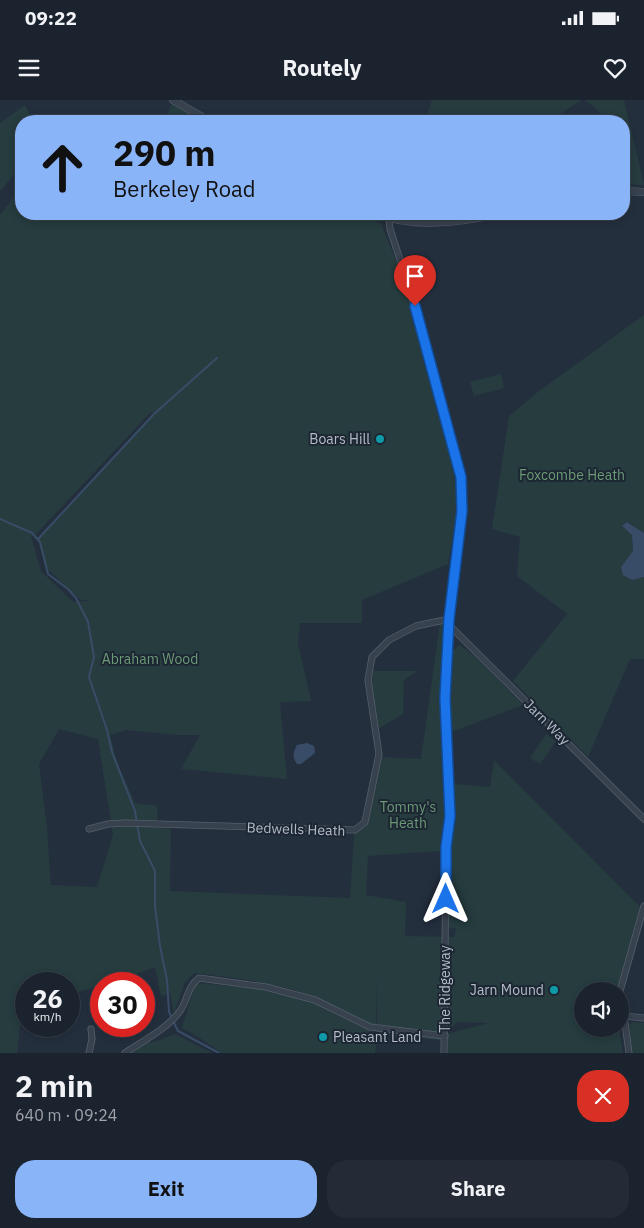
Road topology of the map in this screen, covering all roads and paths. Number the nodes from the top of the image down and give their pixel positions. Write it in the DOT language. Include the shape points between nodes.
graph roads {
  1 [pos="173,100"];
  2 [pos="199,115"];
  3 [pos="630,191"];
  4 [pos="644,192"];
  5 [pos="389,220"];
  6 [pos="401,220"];
  7 [pos="466,220"];
  8 [pos="449,622"];
  9 [pos="644,819"];
  10 [pos="88,829"];
  11 [pos="644,906"];
  12 [pos="623,982"];
  13 [pos="629,1015"];
  14 [pos="644,1018"];
  15 [pos="445,1036"];
  16 [pos="92,1037"];
  17 [pos="626,1037"];
  18 [pos="89,1053"];
  19 [pos="125,1053"];
  20 [pos="444,1053"];
  21 [pos="629,1053"];
  1 -- 2 [label="street"];
  3 -- 4 [label="street"];
  5 -- 8 [label="street, The Ridgeway" via="461,477 462,511"];
  6 -- 7 [label="street" via="438,223"];
  8 -- 9 [label="street, Jarn Way"];
  8 -- 10 [label="street, Bedwells Heath" via="416,626 389,640 372,657 368,680 379,754 365,822 355,830 126,823"];
  8 -- 15 [label="street, The Ridgeway" via="445,698 450,816 446,847"];
  11 -- 12 [label="street"];
  13 -- 14 [label="street"];
  15 -- 19 [label="street" via="370,1027 315,1000 266,987 199,978 191,984 180,1011 159,1032"];
  15 -- 20 [label="street, The Ridgeway"];
  16 -- 18 [label="street"];
  17 -- 21 [label="street"];
}
